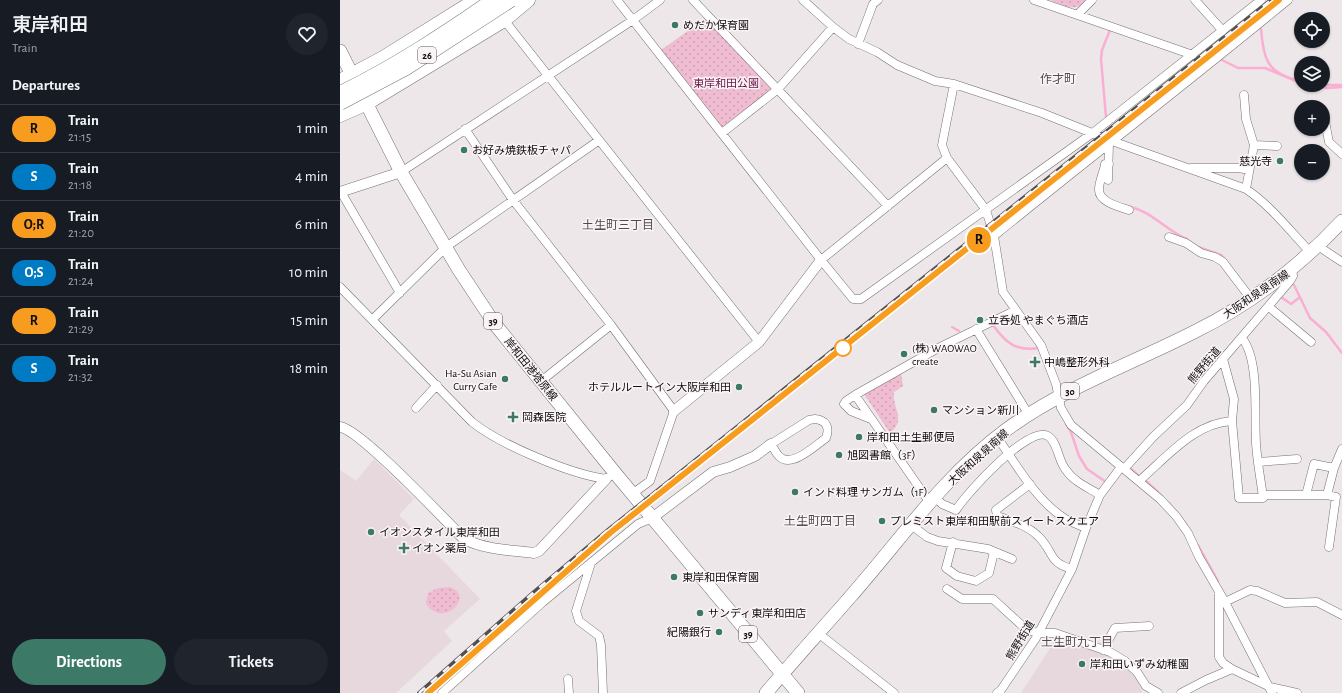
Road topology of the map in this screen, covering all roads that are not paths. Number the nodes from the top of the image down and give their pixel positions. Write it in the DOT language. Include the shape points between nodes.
graph roads {
  1 [pos="476,0"];
  2 [pos="493,0"];
  3 [pos="510,0"];
  4 [pos="528,0"];
  5 [pos="617,0"];
  6 [pos="660,0"];
  7 [pos="693,0"];
  8 [pos="803,0"];
  9 [pos="878,0"];
  10 [pos="1034,0"];
  11 [pos="1092,0"];
  12 [pos="1195,0"];
  13 [pos="1261,0"];
  14 [pos="1288,0"];
  15 [pos="1078,14"];
  16 [pos="504,20"];
  17 [pos="633,20"];
  18 [pos="833,27"];
  19 [pos="1223,31"];
  20 [pos="858,44"];
  21 [pos="340,51"];
  22 [pos="1193,55"];
  23 [pos="353,74"];
  24 [pos="547,76"];
  25 [pos="340,81"];
  26 [pos="954,84"];
  27 [pos="778,89"];
  28 [pos="340,92"];
  29 [pos="1244,95"];
  30 [pos="340,103"];
  31 [pos="367,103"];
  32 [pos="340,115"];
  33 [pos="465,129"];
  34 [pos="1094,132"];
  35 [pos="722,133"];
  36 [pos="1328,136"];
  37 [pos="598,141"];
  38 [pos="1110,142"];
  39 [pos="1254,146"];
  40 [pos="1277,146"];
  41 [pos="1342,154"];
  42 [pos="947,158"];
  43 [pos="1107,164"];
  44 [pos="1188,168"];
  45 [pos="1249,170"];
  46 [pos="401,172"];
  47 [pos="1108,180"];
  48 [pos="1246,189"];
  49 [pos="341,192"];
  50 [pos="513,200"];
  51 [pos="888,206"];
  52 [pos="986,210"];
  53 [pos="1129,210"];
  54 [pos="1342,221"];
  55 [pos="994,236"];
  56 [pos="1169,237"];
  57 [pos="446,247"];
  58 [pos="1315,250"];
  59 [pos="821,260"];
  60 [pos="1342,262"];
  61 [pos="1292,269"];
  62 [pos="340,287"];
  63 [pos="400,293"];
  64 [pos="1251,299"];
  65 [pos="1269,306"];
  66 [pos="1016,310"];
  67 [pos="373,320"];
  68 [pos="611,325"];
  69 [pos="976,329"];
  70 [pos="1242,338"];
  71 [pos="759,342"];
  72 [pos="1311,342"];
  73 [pos="1224,359"];
  74 [pos="540,382"];
  75 [pos="437,385"];
  76 [pos="855,395"];
  77 [pos="1059,396"];
  78 [pos="416,408"];
  79 [pos="674,411"];
  80 [pos="1029,415"];
  81 [pos="871,419"];
  82 [pos="1232,421"];
  83 [pos="340,427"];
  84 [pos="997,437"];
  85 [pos="771,444"];
  86 [pos="1342,449"];
  87 [pos="1009,454"];
  88 [pos="1297,459"];
  89 [pos="1258,462"];
  90 [pos="1123,468"];
  91 [pos="1334,468"];
  92 [pos="611,476"];
  93 [pos="1139,481"];
  94 [pos="1030,484"];
  95 [pos="632,494"];
  96 [pos="1100,495"];
  97 [pos="1306,495"];
  98 [pos="1327,495"];
  99 [pos="1263,498"];
  100 [pos="932,500"];
  101 [pos="652,518"];
  102 [pos="910,524"];
  103 [pos="1086,528"];
  104 [pos="953,542"];
  105 [pos="1329,546"];
  106 [pos="994,552"];
  107 [pos="1012,559"];
  108 [pos="591,562"];
  109 [pos="1072,569"];
  110 [pos="947,589"];
  111 [pos="1219,593"];
  112 [pos="1225,602"];
  113 [pos="1342,615"];
  114 [pos="1149,626"];
  115 [pos="818,633"];
  116 [pos="1038,633"];
  117 [pos="1103,650"];
  118 [pos="1232,670"];
  119 [pos="782,674"];
  120 [pos="568,679"];
  121 [pos="1271,690"];
  122 [pos="442,693"];
  123 [pos="569,693"];
  124 [pos="603,693"];
  125 [pos="766,693"];
  126 [pos="798,693"];
  127 [pos="894,693"];
  128 [pos="997,693"];
  129 [pos="1158,693"];
  130 [pos="1181,693"];
  131 [pos="1297,693"];
  1 -- 23 [label="highway, 26" via="402,47"];
  2 -- 28 [label="highway, 26, bridge" via="447,32"];
  3 -- 30 [label="highway, 26, bridge" via="414,63"];
  4 -- 16 [label="highway, 26"];
  5 -- 17 [label="street"];
  6 -- 17 [label="street"];
  7 -- 27 [label="street"];
  8 -- 18 [label="street"];
  9 -- 20 [label="street" via="873,4"];
  10 -- 15 [label="street"];
  11 -- 15 [label="street"];
  12 -- 19 [label="street"];
  13 -- 19 [label="street"];
  14 -- 38 [label="street" via="1175,93"];
  15 -- 22 [label="street"];
  16 -- 24 [label="street"];
  16 -- 31 [label="highway, 26"];
  17 -- 24 [label="street"];
  17 -- 35 [label="street"];
  18 -- 20 [label="street"];
  18 -- 27 [label="street"];
  19 -- 22 [label="street"];
  20 -- 26 [label="street" via="897,65 935,80"];
  21 -- 23 [label="main road, 岸和田港塔原線 / 39"];
  22 -- 34 [label="street"];
  23 -- 25 [label="highway, 26"];
  23 -- 31 [label="main road, 岸和田港塔原線 / 39"];
  24 -- 33 [label="street"];
  24 -- 37 [label="street"];
  26 -- 34 [label="street"];
  26 -- 42 [label="street" via="942,144"];
  27 -- 35 [label="street"];
  27 -- 51 [label="street"];
  29 -- 39 [label="street" via="1246,119"];
  31 -- 32 [label="highway, 26"];
  31 -- 46 [label="main road, 岸和田港塔原線 / 39"];
  33 -- 46 [label="street"];
  33 -- 50 [label="street"];
  34 -- 38 [label="street"];
  34 -- 52 [label="street"];
  35 -- 59 [label="street"];
  36 -- 41 [label="street" via="1329,142"];
  37 -- 50 [label="street"];
  37 -- 71 [label="street"];
  38 -- 43 [label="street"];
  38 -- 44 [label="street"];
  38 -- 55 [label="street"];
  39 -- 40 [label="street"];
  39 -- 45 [label="street"];
  42 -- 51 [label="street"];
  42 -- 52 [label="street"];
  43 -- 47 [label="street"];
  43 -- 53 [label="street" via="1099,193 1112,204"];
  44 -- 45 [label="street" via="1204,166"];
  44 -- 48 [label="street"];
  45 -- 48 [label="street"];
  46 -- 49 [label="street"];
  46 -- 57 [label="main road, 岸和田港塔原線 / 39"];
  48 -- 58 [label="street"];
  49 -- 63 [label="street"];
  50 -- 57 [label="street"];
  50 -- 68 [label="street"];
  51 -- 59 [label="street"];
  52 -- 55 [label="street"];
  52 -- 59 [label="street" via="862,299 853,299"];
  54 -- 58 [label="main road, 大阪和泉泉南線 / 30"];
  55 -- 66 [label="street" via="1003,292"];
  56 -- 64 [label="street" via="1223,262"];
  57 -- 63 [label="street"];
  57 -- 74 [label="main road, 岸和田港塔原線 / 39" via="494,322"];
  58 -- 60 [label="street"];
  58 -- 61 [label="main road, 大阪和泉泉南線 / 30"];
  59 -- 71 [label="street"];
  61 -- 64 [label="main road, 大阪和泉泉南線 / 30"];
  61 -- 65 [label="street, 熊野街道" via="1293,276"];
  62 -- 67 [label="street"];
  63 -- 67 [label="street"];
  64 -- 77 [label="main road, 大阪和泉泉南線 / 30" via="1195,332"];
  65 -- 70 [label="street, 熊野街道"];
  65 -- 72 [label="street"];
  66 -- 69 [label="street"];
  66 -- 77 [label="street" via="1041,345"];
  67 -- 75 [label="street"];
  68 -- 74 [label="street"];
  68 -- 79 [label="street"];
  69 -- 76 [label="street" via="901,367"];
  69 -- 80 [label="street"];
  70 -- 73 [label="street, 熊野街道"];
  70 -- 89 [label="street" via="1246,344 1254,379"];
  71 -- 79 [label="street"];
  73 -- 82 [label="street" via="1234,399"];
  73 -- 90 [label="street, 熊野街道" via="1187,405"];
  74 -- 92 [label="main road, 岸和田港塔原線 / 39"];
  75 -- 78 [label="street"];
  75 -- 92 [label="street" via="472,422 502,442 591,476"];
  76 -- 81 [label="street"];
  76 -- 81 [label="street" via="846,401 846,407"];
  77 -- 80 [label="main road, 大阪和泉泉南線 / 30"];
  77 -- 90 [label="street" via="1061,408 1072,425"];
  79 -- 95 [label="street" via="650,481"];
  80 -- 84 [label="main road, 大阪和泉泉南線 / 30"];
  81 -- 100 [label="street"];
  82 -- 93 [label="street" via="1218,422 1194,433"];
  82 -- 99 [label="street" via="1239,498"];
  83 -- 92 [label="street" via="351,432 383,459 464,539 474,544 534,553 539,551"];
  84 -- 87 [label="street"];
  84 -- 100 [label="main road, 大阪和泉泉南線 / 30"];
  85 -- 85 [label="street" via="809,420 820,419 828,426 826,438 793,461 785,461 779,457"];
  85 -- 101 [label="street" via="755,456 713,472"];
  86 -- 91 [label="street"];
  87 -- 94 [label="street"];
  87 -- 96 [label="street" via="1036,434 1048,436 1067,472"];
  87 -- 100 [label="street" via="986,474 956,510"];
  88 -- 89 [label="street"];
  89 -- 99 [label="street"];
  90 -- 93 [label="street"];
  90 -- 96 [label="street, 熊野街道"];
  91 -- 97 [label="street" via="1314,464"];
  91 -- 98 [label="street"];
  92 -- 95 [label="main road, 岸和田港塔原線 / 39"];
  93 -- 111 [label="street" via="1176,516 1188,533"];
  94 -- 103 [label="street" via="1063,518"];
  94 -- 109 [label="street" via="996,510 997,516 1020,524 1039,536 1055,562"];
  95 -- 101 [label="main road, 岸和田港塔原線 / 39"];
  96 -- 103 [label="street, 熊野街道"];
  97 -- 98 [label="street"];
  97 -- 99 [label="street" via="1266,495"];
  98 -- 105 [label="street" via="1336,497"];
  100 -- 102 [label="main road, 大阪和泉泉南線 / 30"];
  101 -- 108 [label="street" via="638,524"];
  101 -- 119 [label="main road, 岸和田港塔原線 / 39"];
  102 -- 104 [label="street" via="927,537"];
  102 -- 115 [label="main road, 大阪和泉泉南線 / 30"];
  103 -- 109 [label="street, 熊野街道"];
  104 -- 106 [label="street"];
  104 -- 106 [label="street" via="946,568 957,576 976,581 989,573"];
  106 -- 107 [label="street"];
  108 -- 122 [label="street"];
  108 -- 124 [label="street" via="576,612 579,621 599,636"];
  109 -- 116 [label="street, 熊野街道"];
  110 -- 116 [label="street" via="962,599 993,599 1026,630"];
  111 -- 112 [label="street"];
  111 -- 118 [label="street" via="1219,657"];
  112 -- 113 [label="street" via="1250,590 1285,603 1317,602"];
  112 -- 121 [label="street"];
  114 -- 117 [label="street" via="1115,628"];
  115 -- 119 [label="main road, 大阪和泉泉南線 / 30"];
  115 -- 127 [label="street"];
  116 -- 117 [label="street" via="1055,633"];
  116 -- 128 [label="street, 熊野街道" via="1020,664"];
  117 -- 129 [label="street" via="1125,661 1137,672 1146,686"];
  118 -- 121 [label="street"];
  118 -- 130 [label="street"];
  119 -- 125 [label="main road, 大阪和泉泉南線 / 30"];
  119 -- 126 [label="main road, 岸和田港塔原線 / 39"];
  120 -- 123 [label="street"];
  121 -- 131 [label="street"];
}
